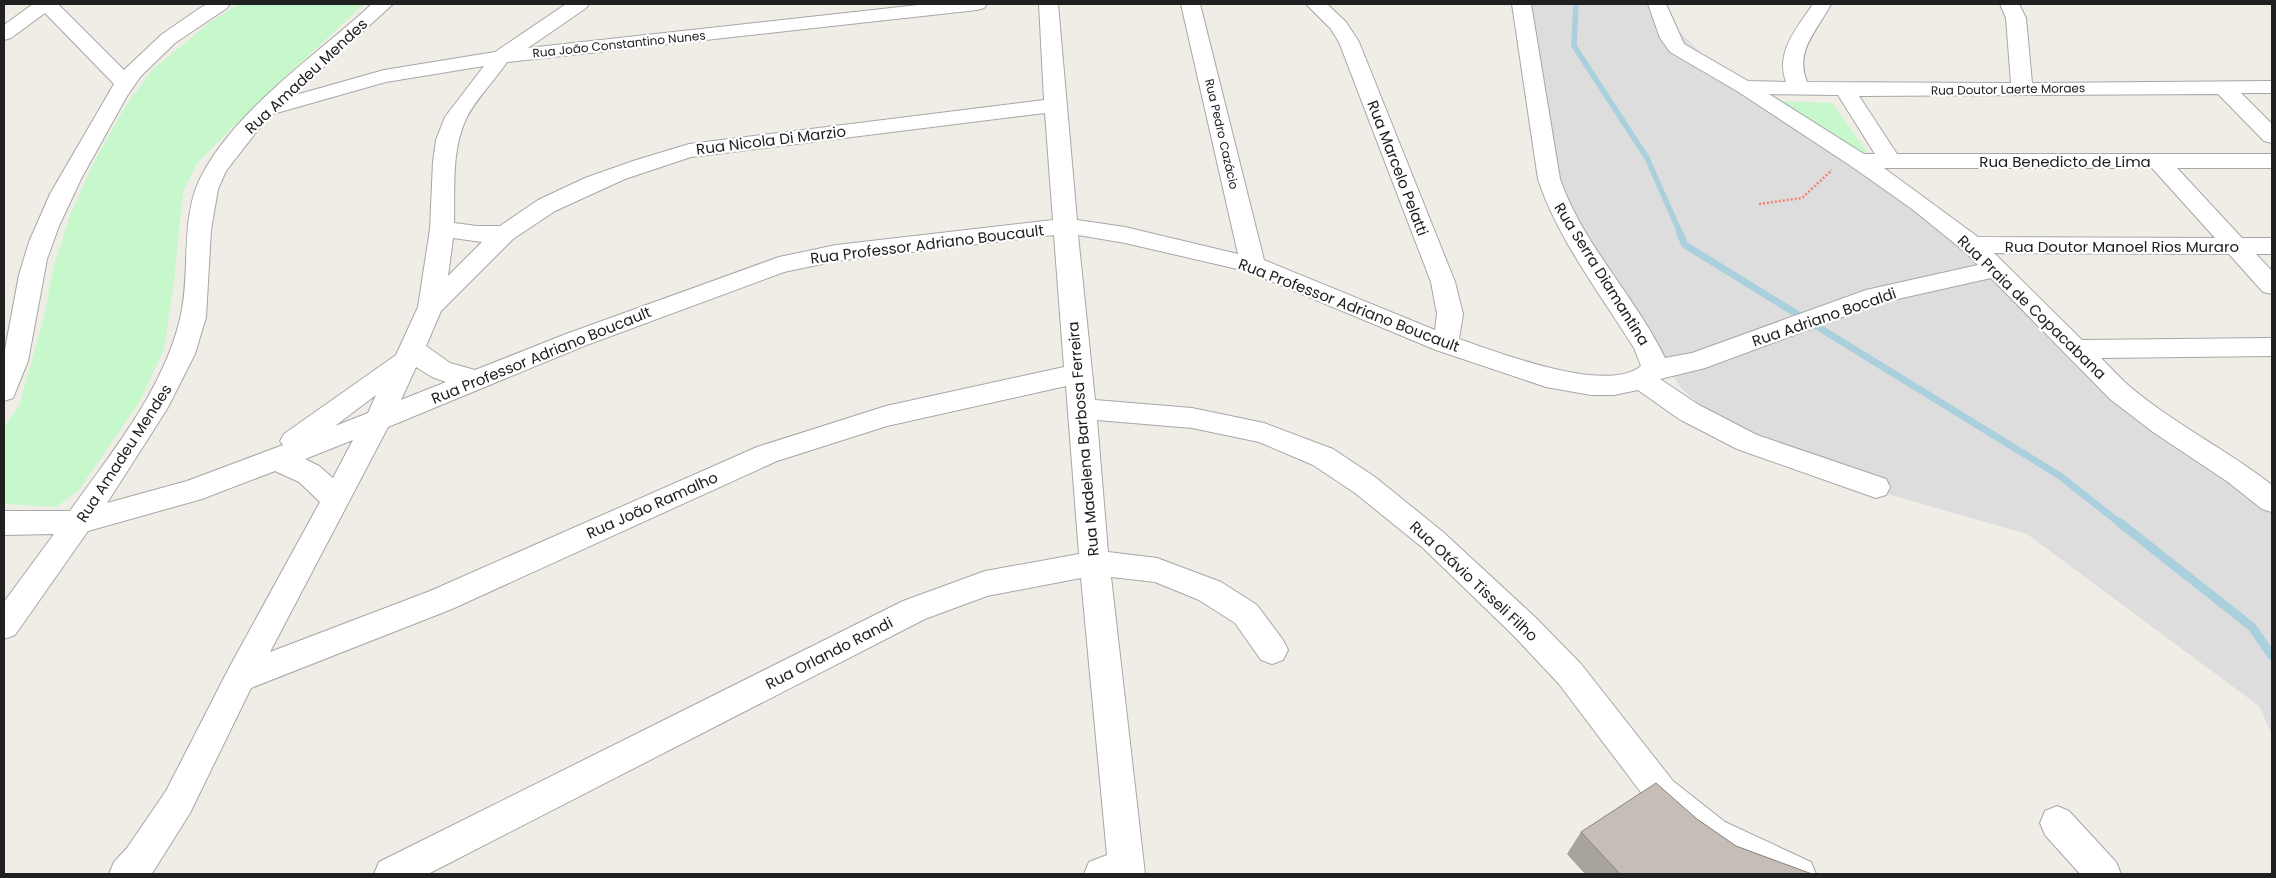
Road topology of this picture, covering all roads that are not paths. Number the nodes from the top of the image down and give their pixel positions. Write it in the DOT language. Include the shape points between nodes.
graph roads {
  1 [pos="46,4"];
  2 [pos="220,4"];
  3 [pos="383,4"];
  4 [pos="579,4"];
  5 [pos="977,4"];
  6 [pos="1049,4"];
  7 [pos="1191,4"];
  8 [pos="1316,4"];
  9 [pos="1521,4"];
  10 [pos="1657,4"];
  11 [pos="1822,4"];
  12 [pos="2010,4"];
  13 [pos="4,34"];
  14 [pos="501,57"];
  15 [pos="125,83"];
  16 [pos="2223,87"];
  17 [pos="2272,87"];
  18 [pos="1744,88"];
  19 [pos="1799,88"];
  20 [pos="2022,88"];
  21 [pos="1845,90"];
  22 [pos="1055,105"];
  23 [pos="267,110"];
  24 [pos="2272,136"];
  25 [pos="1859,161"];
  26 [pos="1890,161"];
  27 [pos="2158,161"];
  28 [pos="2272,161"];
  29 [pos="1066,226"];
  30 [pos="442,229"];
  31 [pos="505,234"];
  32 [pos="1972,245"];
  33 [pos="2236,246"];
  34 [pos="2272,246"];
  35 [pos="1253,265"];
  36 [pos="1996,269"];
  37 [pos="2272,286"];
  38 [pos="431,307"];
  39 [pos="1445,344"];
  40 [pos="2272,347"];
  41 [pos="2075,349"];
  42 [pos="409,354"];
  43 [pos="1078,374"];
  44 [pos="1643,378"];
  45 [pos="476,380"];
  46 [pos="4,391"];
  47 [pos="1083,409"];
  48 [pos="378,420"];
  49 [pos="264,463"];
  50 [pos="2238,474"];
  51 [pos="1876,487"];
  52 [pos="2272,490"];
  53 [pos="2272,501"];
  54 [pos="335,502"];
  55 [pos="80,522"];
  56 [pos="4,523"];
  57 [pos="1094,563"];
  58 [pos="4,626"];
  59 [pos="1272,650"];
  60 [pos="240,678"];
  61 [pos="2057,824"];
  62 [pos="1119,872"];
  63 [pos="127,874"];
  64 [pos="392,874"];
  65 [pos="1798,874"];
  66 [pos="2104,874"];
  1 -- 13 [label="street"];
  1 -- 15 [label="street"];
  2 -- 15 [label="street" via="151,55"];
  3 -- 23 [label="street, Rua Amadeu Mendes"];
  4 -- 14 [label="street"];
  5 -- 14 [label="street, Rua João Constantino Nunes"];
  6 -- 22 [label="street, Rua Madelena Barbosa Ferreira"];
  7 -- 35 [label="street, Rua Pedro Cazácio"];
  8 -- 39 [label="street, Rua Marcelo Pelatti" via="1350,42 1443,282 1450,314"];
  9 -- 44 [label="street, Rua Serra Diamantina" via="1554,197 1646,346 1654,363"];
  10 -- 18 [label="street, Rua Praia de Copacabana" via="1677,48"];
  11 -- 19 [label="street" via="1796,45 1792,70"];
  12 -- 20 [label="street" via="2016,18"];
  14 -- 23 [label="street, Rua João Constantino Nunes" via="384,76"];
  14 -- 30 [label="street" via="456,117 447,140"];
  15 -- 46 [label="street" via="47,225 34,260 20,334"];
  16 -- 17 [label="street, Rua Doutor Laerte Moraes"];
  16 -- 20 [label="street, Rua Doutor Laerte Moraes"];
  16 -- 24 [label="street"];
  18 -- 19 [label="street, Rua Doutor Laerte Moraes"];
  18 -- 25 [label="street, Rua Praia de Copacabana"];
  19 -- 21 [label="street, Rua Doutor Laerte Moraes"];
  20 -- 21 [label="street, Rua Doutor Laerte Moraes"];
  21 -- 26 [label="street"];
  22 -- 29 [label="street, Rua Madelena Barbosa Ferreira"];
  22 -- 31 [label="street, Rua Nicola Di Marzio" via="689,151 648,163 569,195"];
  23 -- 55 [label="street, Rua Amadeu Mendes" via="240,137 215,172 205,196 200,228 197,302 178,365 160,401"];
  25 -- 26 [label="street, Rua Benedicto de Lima"];
  25 -- 32 [label="street, Rua Praia de Copacabana"];
  26 -- 27 [label="street, Rua Benedicto de Lima"];
  27 -- 28 [label="street, Rua Benedicto de Lima"];
  27 -- 33 [label="street"];
  29 -- 35 [label="street, Rua Professor Adriano Boucault" via="1126,235"];
  29 -- 43 [label="street, Rua Madelena Barbosa Ferreira"];
  29 -- 45 [label="street, Rua Professor Adriano Boucault" via="836,253 778,265"];
  30 -- 31 [label="street"];
  30 -- 38 [label="street"];
  31 -- 38 [label="street, Rua Nicola Di Marzio"];
  32 -- 33 [label="street, Rua Doutor Manoel Rios Muraro"];
  32 -- 36 [label="street, Rua Praia de Copacabana"];
  33 -- 34 [label="street, Rua Doutor Manoel Rios Muraro"];
  33 -- 37 [label="street"];
  35 -- 39 [label="street, Rua Professor Adriano Boucault"];
  36 -- 41 [label="street, Rua Praia de Copacabana"];
  36 -- 44 [label="street, Rua Adriano Bocaldi" via="1875,296 1696,362"];
  38 -- 42 [label="street"];
  39 -- 44 [label="street, Rua Professor Adriano Boucault" via="1546,377 1591,385"];
  40 -- 41 [label="street"];
  41 -- 50 [label="street, Rua Praia de Copacabana" via="2119,392"];
  42 -- 45 [label="street" via="439,370"];
  42 -- 48 [label="street"];
  42 -- 49 [label="street"];
  43 -- 47 [label="street, Rua Madelena Barbosa Ferreira"];
  43 -- 60 [label="street, Rua João Ramalho" via="886,416 767,454 440,600"];
  44 -- 51 [label="street" via="1690,412 1747,442"];
  45 -- 48 [label="street, Rua Professor Adriano Boucault"];
  47 -- 57 [label="street, Rua Madelena Barbosa Ferreira"];
  47 -- 65 [label="street, Rua Otávio Tisseli Filho" via="1192,418 1264,433 1324,457 1365,485 1433,540 1524,626 1570,674 1662,792 1713,834"];
  48 -- 49 [label="street, Rua Professor Adriano Boucault"];
  48 -- 54 [label="street"];
  49 -- 54 [label="street" via="304,470 318,479"];
  49 -- 55 [label="street, Rua Professor Adriano Boucault" via="192,491"];
  50 -- 52 [label="street"];
  50 -- 53 [label="street, Rua Praia de Copacabana"];
  54 -- 60 [label="street"];
  55 -- 56 [label="street, Rua Professor Adriano Boucault"];
  55 -- 58 [label="street, Rua Amadeu Mendes"];
  57 -- 59 [label="street, Rua Orlando Randi" via="1157,570 1210,591 1246,614"];
  57 -- 62 [label="street, Rua Madelena Barbosa Ferreira"];
  57 -- 64 [label="street, Rua Orlando Randi" via="985,584 914,610"];
  60 -- 63 [label="street" via="178,802 140,860"];
  61 -- 66 [label="street"];
}
